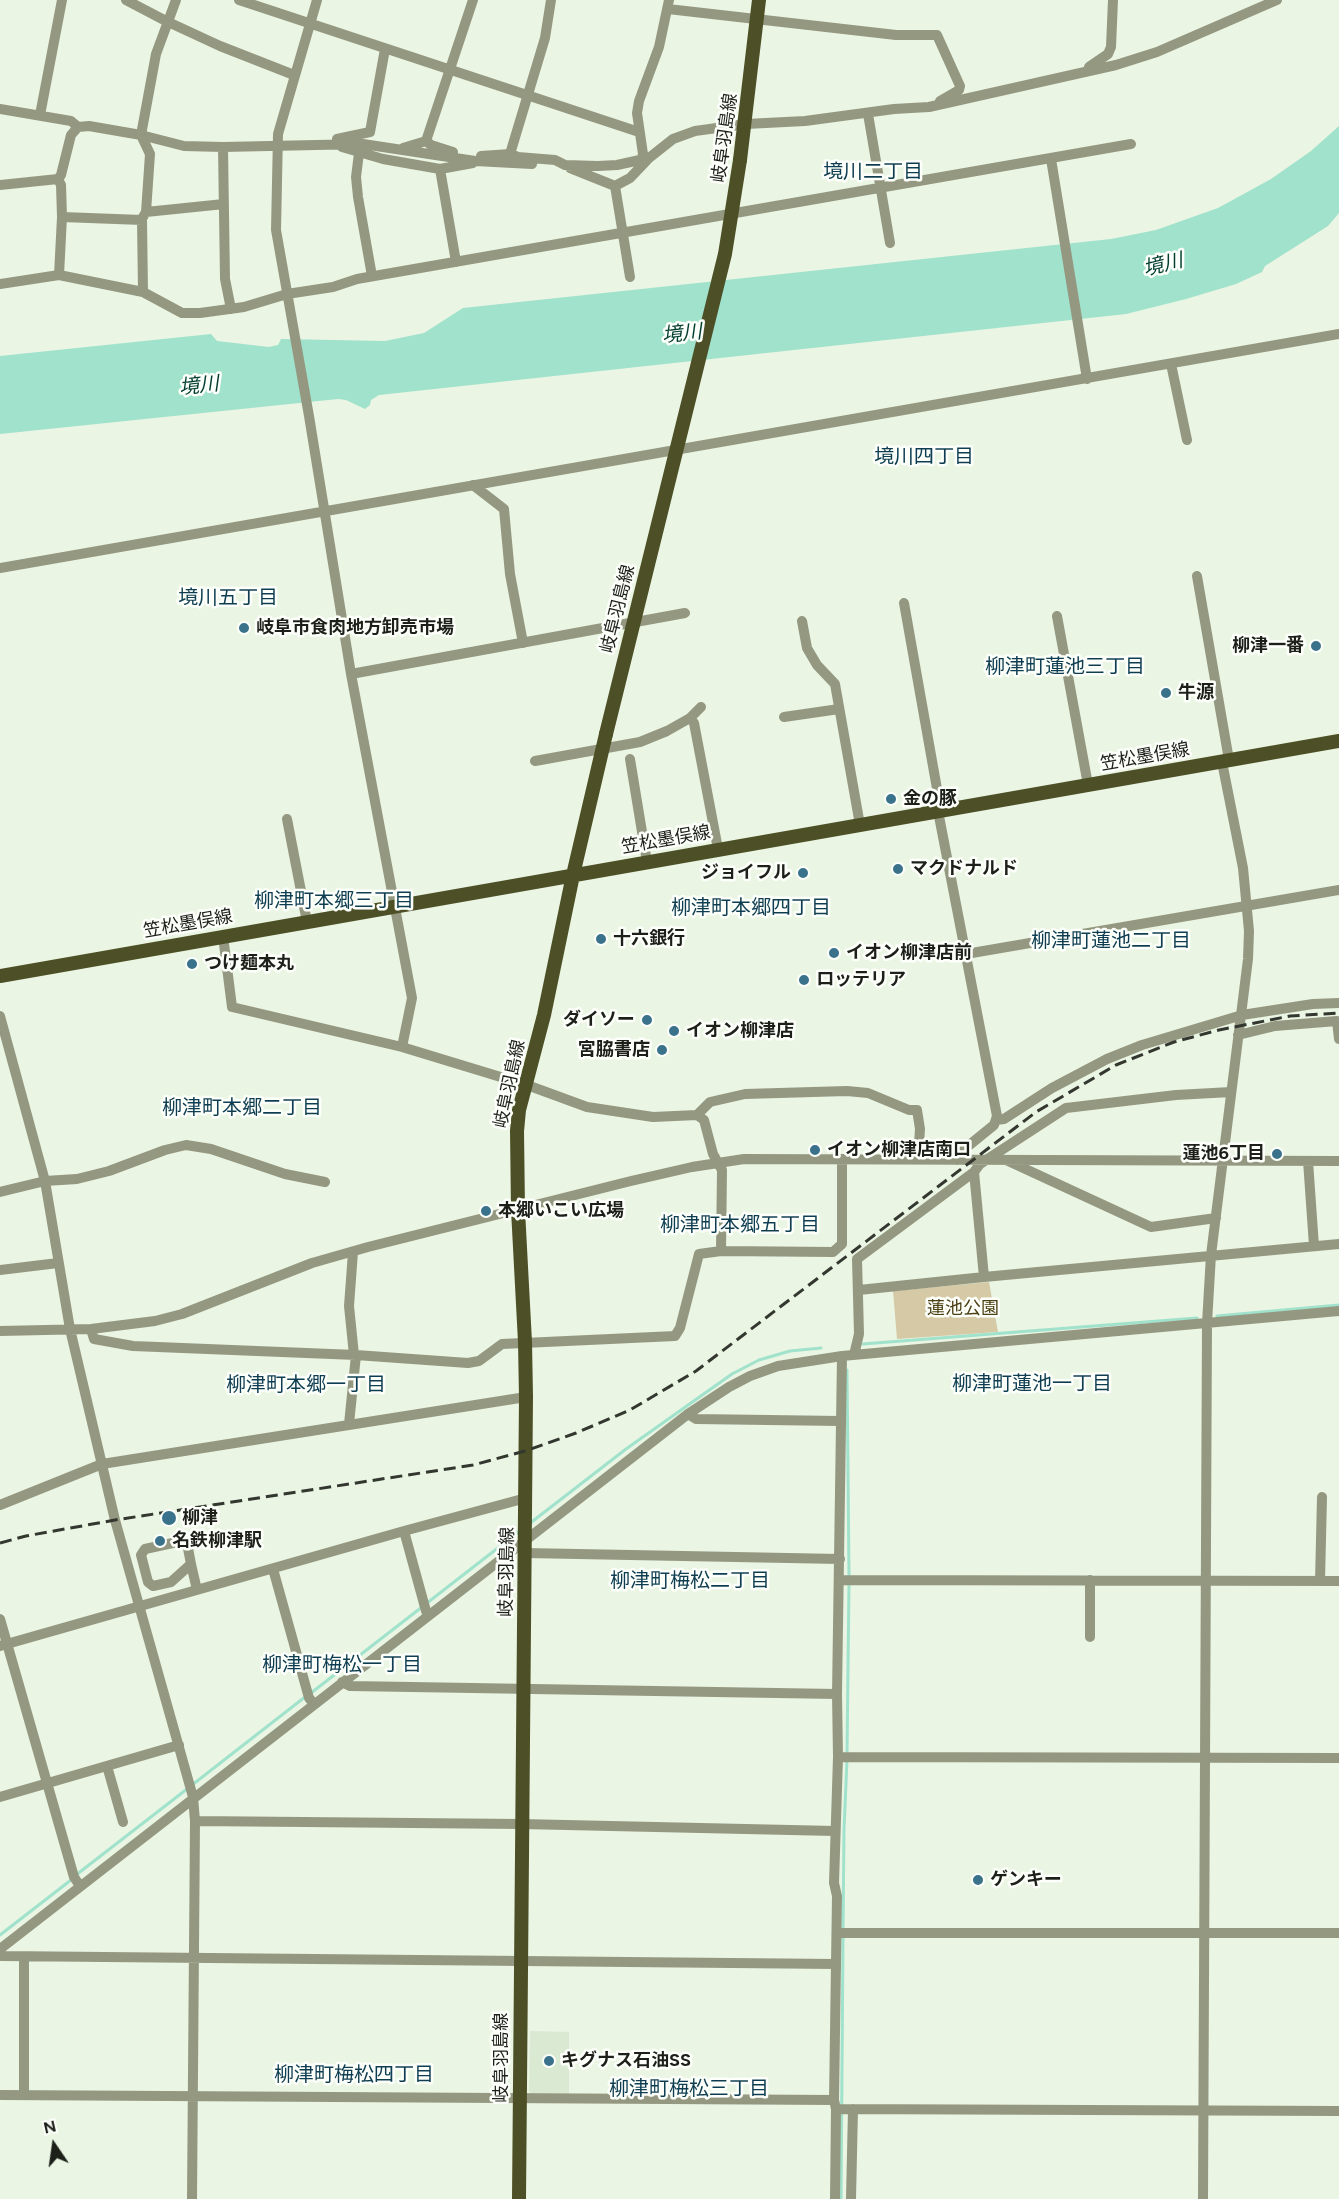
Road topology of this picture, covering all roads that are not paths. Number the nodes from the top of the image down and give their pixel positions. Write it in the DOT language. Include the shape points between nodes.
graph roads {
  1 [pos="62,0"];
  2 [pos="126,0"];
  3 [pos="176,0"];
  4 [pos="239,0"];
  5 [pos="317,0"];
  6 [pos="472,0"];
  7 [pos="551,0"];
  8 [pos="759,0"];
  9 [pos="1113,0"];
  10 [pos="1277,0"];
  11 [pos="668,5"];
  12 [pos="757,19"];
  13 [pos="166,21"];
  14 [pos="309,24"];
  15 [pos="385,49"];
  16 [pos="449,71"];
  17 [pos="1082,72"];
  18 [pos="294,75"];
  19 [pos="528,96"];
  20 [pos="929,107"];
  21 [pos="0,109"];
  22 [pos="868,114"];
  23 [pos="40,115"];
  24 [pos="746,124"];
  25 [pos="78,127"];
  26 [pos="639,132"];
  27 [pos="141,135"];
  28 [pos="426,141"];
  29 [pos="323,144"];
  30 [pos="341,144"];
  31 [pos="1131,144"];
  32 [pos="278,146"];
  33 [pos="224,147"];
  34 [pos="403,148"];
  35 [pos="359,153"];
  36 [pos="510,154"];
  37 [pos="645,159"];
  38 [pos="1051,159"];
  39 [pos="470,160"];
  40 [pos="565,165"];
  41 [pos="440,169"];
  42 [pos="58,179"];
  43 [pos="0,185"];
  44 [pos="615,186"];
  45 [pos="880,189"];
  46 [pos="224,204"];
  47 [pos="62,216"];
  48 [pos="144,216"];
  49 [pos="623,233"];
  50 [pos="890,243"];
  51 [pos="456,262"];
  52 [pos="58,275"];
  53 [pos="372,276"];
  54 [pos="630,277"];
  55 [pos="0,284"];
  56 [pos="143,292"];
  57 [pos="287,294"];
  58 [pos="231,309"];
  59 [pos="1339,334"];
  60 [pos="1171,364"];
  61 [pos="1087,379"];
  62 [pos="1186,440"];
  63 [pos="473,485"];
  64 [pos="325,510"];
  65 [pos="0,568"];
  66 [pos="1197,576"];
  67 [pos="904,603"];
  68 [pos="685,613"];
  69 [pos="1057,616"];
  70 [pos="802,621"];
  71 [pos="523,643"];
  72 [pos="351,674"];
  73 [pos="701,707"];
  74 [pos="839,709"];
  75 [pos="784,717"];
  76 [pos="690,718"];
  77 [pos="1339,741"];
  78 [pos="602,750"];
  79 [pos="630,759"];
  80 [pos="535,761"];
  81 [pos="1226,761"];
  82 [pos="1088,785"];
  83 [pos="938,811"];
  84 [pos="287,819"];
  85 [pos="860,825"];
  86 [pos="718,849"];
  87 [pos="647,862"];
  88 [pos="573,875"];
  89 [pos="1339,890"];
  90 [pos="1248,905"];
  91 [pos="395,906"];
  92 [pos="306,922"];
  93 [pos="223,936"];
  94 [pos="966,954"];
  95 [pos="0,976"];
  96 [pos="1339,1004"];
  97 [pos="1242,1015"];
  98 [pos="0,1016"];
  99 [pos="1238,1035"];
  100 [pos="1339,1039"];
  101 [pos="402,1047"];
  102 [pos="527,1085"];
  103 [pos="1231,1092"];
  104 [pos="697,1115"];
  105 [pos="996,1120"];
  106 [pos="842,1159"];
  107 [pos="918,1159"];
  108 [pos="989,1159"];
  109 [pos="1004,1159"];
  110 [pos="957,1160"];
  111 [pos="1223,1160"];
  112 [pos="1308,1161"];
  113 [pos="1339,1161"];
  114 [pos="717,1162"];
  115 [pos="974,1172"];
  116 [pos="45,1180"];
  117 [pos="325,1182"];
  118 [pos="0,1192"];
  119 [pos="518,1210"];
  120 [pos="1216,1218"];
  121 [pos="1339,1244"];
  122 [pos="1314,1246"];
  123 [pos="721,1251"];
  124 [pos="354,1252"];
  125 [pos="1211,1255"];
  126 [pos="58,1263"];
  127 [pos="0,1270"];
  128 [pos="984,1277"];
  129 [pos="859,1290"];
  130 [pos="1339,1311"];
  131 [pos="1207,1323"];
  132 [pos="70,1329"];
  133 [pos="91,1329"];
  134 [pos="0,1331"];
  135 [pos="525,1342"];
  136 [pos="355,1355"];
  137 [pos="854,1355"];
  138 [pos="842,1356"];
  139 [pos="526,1397"];
  140 [pos="688,1414"];
  141 [pos="840,1421"];
  142 [pos="349,1424"];
  143 [pos="102,1464"];
  144 [pos="1322,1497"];
  145 [pos="526,1498"];
  146 [pos="0,1505"];
  147 [pos="404,1531"];
  148 [pos="525,1547"];
  149 [pos="840,1559"];
  150 [pos="191,1564"];
  151 [pos="273,1569"];
  152 [pos="839,1580"];
  153 [pos="1090,1580"];
  154 [pos="1204,1581"];
  155 [pos="1320,1581"];
  156 [pos="1339,1581"];
  157 [pos="197,1590"];
  158 [pos="140,1606"];
  159 [pos="429,1616"];
  160 [pos="0,1618"];
  161 [pos="1090,1637"];
  162 [pos="4,1645"];
  163 [pos="342,1682"];
  164 [pos="523,1689"];
  165 [pos="837,1694"];
  166 [pos="314,1704"];
  167 [pos="179,1745"];
  168 [pos="838,1757"];
  169 [pos="1204,1757"];
  170 [pos="1339,1758"];
  171 [pos="107,1766"];
  172 [pos="47,1783"];
  173 [pos="0,1797"];
  174 [pos="193,1797"];
  175 [pos="195,1821"];
  176 [pos="123,1822"];
  177 [pos="522,1824"];
  178 [pos="835,1831"];
  179 [pos="80,1886"];
  180 [pos="837,1933"];
  181 [pos="1339,1933"];
  182 [pos="1203,1934"];
  183 [pos="0,1949"];
  184 [pos="0,1956"];
  185 [pos="24,1957"];
  186 [pos="193,1958"];
  187 [pos="521,1961"];
  188 [pos="836,1964"];
  189 [pos="0,2095"];
  190 [pos="24,2095"];
  191 [pos="192,2097"];
  192 [pos="520,2098"];
  193 [pos="835,2105"];
  194 [pos="853,2109"];
  195 [pos="1204,2110"];
  196 [pos="1339,2111"];
  197 [pos="192,2199"];
  198 [pos="519,2199"];
  199 [pos="835,2199"];
  200 [pos="851,2199"];
  201 [pos="1203,2199"];
  1 -- 23 [label="street"];
  2 -- 13 [label="street"];
  3 -- 13 [label="street"];
  4 -- 14 [label="street"];
  5 -- 14 [label="street"];
  6 -- 16 [label="street"];
  7 -- 19 [label="street" via="545,38"];
  8 -- 12 [label="main road, 岐阜羽島線"];
  9 -- 17 [label="street" via="1108,54"];
  10 -- 17 [label="street" via="1157,52"];
  11 -- 12 [label="street"];
  11 -- 26 [label="street" via="659,47 639,101"];
  12 -- 20 [label="street" via="896,35 937,35 960,86 954,94"];
  12 -- 24 [label="main road, 岐阜羽島線"];
  13 -- 18 [label="street"];
  13 -- 27 [label="street"];
  14 -- 15 [label="street"];
  14 -- 18 [label="street"];
  15 -- 16 [label="street"];
  15 -- 29 [label="street" via="370,132"];
  16 -- 19 [label="street"];
  16 -- 28 [label="street"];
  17 -- 20 [label="street"];
  18 -- 32 [label="street"];
  19 -- 26 [label="street"];
  19 -- 36 [label="street"];
  20 -- 22 [label="street"];
  21 -- 23 [label="street"];
  22 -- 24 [label="street"];
  22 -- 45 [label="street"];
  23 -- 25 [label="street" via="71,121"];
  24 -- 37 [label="street" via="695,131 673,139"];
  24 -- 78 [label="main road, 岐阜羽島線, bridge" via="725,254"];
  25 -- 27 [label="street"];
  25 -- 42 [label="street" via="71,135"];
  26 -- 37 [label="street"];
  27 -- 33 [label="street" via="184,146"];
  27 -- 48 [label="street" via="150,154"];
  28 -- 34 [label="street"];
  28 -- 39 [label="street"];
  29 -- 30 [label="street"];
  29 -- 32 [label="street"];
  30 -- 34 [label="street"];
  30 -- 35 [label="street"];
  31 -- 38 [label="street"];
  32 -- 33 [label="street"];
  32 -- 57 [label="street" via="276,230"];
  33 -- 46 [label="street"];
  34 -- 39 [label="street"];
  35 -- 41 [label="street"];
  35 -- 53 [label="street" via="358,196"];
  36 -- 39 [label="street" via="475,156"];
  36 -- 40 [label="street"];
  37 -- 40 [label="street" via="617,165"];
  37 -- 44 [label="street" via="630,178"];
  38 -- 45 [label="street"];
  38 -- 61 [label="street"];
  39 -- 40 [label="street"];
  39 -- 41 [label="street" via="470,165"];
  40 -- 44 [label="street"];
  41 -- 51 [label="street"];
  42 -- 43 [label="street"];
  42 -- 47 [label="street"];
  44 -- 49 [label="street"];
  45 -- 49 [label="street"];
  45 -- 50 [label="street"];
  46 -- 48 [label="street"];
  46 -- 58 [label="street" via="225,279"];
  47 -- 48 [label="street"];
  47 -- 52 [label="street"];
  48 -- 56 [label="street"];
  49 -- 51 [label="street"];
  49 -- 54 [label="street"];
  51 -- 53 [label="street"];
  52 -- 55 [label="street"];
  52 -- 56 [label="street"];
  53 -- 57 [label="street"];
  56 -- 58 [label="street" via="182,313"];
  57 -- 58 [label="street"];
  57 -- 64 [label="street"];
  59 -- 60 [label="street"];
  60 -- 61 [label="street"];
  60 -- 62 [label="street"];
  61 -- 63 [label="street"];
  63 -- 64 [label="street"];
  63 -- 71 [label="street" via="504,509 510,574"];
  64 -- 65 [label="street"];
  64 -- 72 [label="street"];
  66 -- 81 [label="street"];
  67 -- 83 [label="street"];
  68 -- 71 [label="street"];
  69 -- 82 [label="street"];
  70 -- 74 [label="street" via="807,648 835,684"];
  71 -- 72 [label="street"];
  72 -- 91 [label="street"];
  73 -- 76 [label="street"];
  74 -- 75 [label="street"];
  74 -- 85 [label="street"];
  76 -- 78 [label="street" via="640,742"];
  76 -- 86 [label="street"];
  77 -- 81 [label="main road, 笠松墨俣線"];
  78 -- 80 [label="street"];
  78 -- 88 [label="main road, 岐阜羽島線"];
  79 -- 87 [label="street"];
  81 -- 82 [label="main road, 笠松墨俣線"];
  81 -- 90 [label="street"];
  82 -- 83 [label="main road, 笠松墨俣線"];
  83 -- 85 [label="main road, 笠松墨俣線"];
  83 -- 94 [label="street"];
  84 -- 92 [label="street"];
  85 -- 86 [label="main road, 笠松墨俣線"];
  86 -- 87 [label="main road, 笠松墨俣線"];
  87 -- 88 [label="main road, 笠松墨俣線"];
  88 -- 91 [label="main road, 笠松墨俣線"];
  88 -- 102 [label="main road, 岐阜羽島線"];
  89 -- 90 [label="street"];
  90 -- 94 [label="street"];
  90 -- 97 [label="street"];
  91 -- 92 [label="main road, 笠松墨俣線"];
  91 -- 101 [label="street" via="411,998"];
  92 -- 93 [label="main road, 笠松墨俣線"];
  93 -- 95 [label="main road, 笠松墨俣線"];
  93 -- 101 [label="street" via="232,1007"];
  94 -- 105 [label="street"];
  96 -- 97 [label="street"];
  97 -- 99 [label="street"];
  97 -- 105 [label="street" via="1107,1059"];
  98 -- 116 [label="street"];
  99 -- 100 [label="street" via="1275,1026 1337,1021"];
  99 -- 103 [label="street"];
  101 -- 102 [label="street"];
  102 -- 104 [label="street" via="587,1107 620,1113 653,1117"];
  102 -- 119 [label="main road, 岐阜羽島線" via="517,1131"];
  103 -- 108 [label="street" via="1066,1108"];
  103 -- 111 [label="street"];
  104 -- 107 [label="street" via="710,1102 745,1094 868,1093 917,1110"];
  104 -- 114 [label="street" via="704,1120"];
  105 -- 110 [label="street"];
  106 -- 107 [label="street"];
  106 -- 114 [label="street"];
  106 -- 123 [label="street" via="842,1244 833,1252"];
  107 -- 110 [label="street"];
  108 -- 109 [label="street"];
  108 -- 110 [label="street"];
  108 -- 115 [label="street"];
  109 -- 111 [label="street"];
  109 -- 120 [label="street" via="1151,1227"];
  111 -- 112 [label="street"];
  111 -- 120 [label="street"];
  112 -- 113 [label="street"];
  112 -- 122 [label="street"];
  114 -- 119 [label="street"];
  114 -- 123 [label="street" via="722,1170"];
  115 -- 128 [label="street"];
  115 -- 129 [label="street" via="857,1259"];
  116 -- 117 [label="street" via="77,1179 186,1145"];
  116 -- 118 [label="street"];
  116 -- 126 [label="street"];
  119 -- 124 [label="street"];
  119 -- 135 [label="main road, 岐阜羽島線"];
  120 -- 125 [label="street"];
  121 -- 122 [label="street"];
  122 -- 125 [label="street"];
  123 -- 135 [label="street" via="699,1254 675,1336"];
  124 -- 133 [label="street" via="312,1263 182,1314"];
  124 -- 136 [label="street" via="349,1306"];
  125 -- 128 [label="street"];
  125 -- 131 [label="street"];
  126 -- 127 [label="street"];
  126 -- 132 [label="street"];
  128 -- 129 [label="street"];
  129 -- 137 [label="street" via="859,1334"];
  130 -- 131 [label="street"];
  131 -- 137 [label="street"];
  131 -- 154 [label="street"];
  132 -- 133 [label="street"];
  132 -- 134 [label="street"];
  132 -- 143 [label="street"];
  133 -- 136 [label="street" via="94,1339 133,1346"];
  135 -- 136 [label="street" via="502,1344 468,1364"];
  135 -- 139 [label="main road, 岐阜羽島線"];
  136 -- 142 [label="street"];
  137 -- 138 [label="street"];
  138 -- 140 [label="street" via="778,1366 750,1376"];
  138 -- 141 [label="street"];
  139 -- 142 [label="street"];
  139 -- 145 [label="main road, 岐阜羽島線"];
  140 -- 141 [label="street" via="696,1419"];
  140 -- 148 [label="street"];
  141 -- 149 [label="street"];
  142 -- 143 [label="street"];
  143 -- 146 [label="street"];
  143 -- 158 [label="street"];
  144 -- 155 [label="street"];
  145 -- 147 [label="street"];
  145 -- 148 [label="main road, 岐阜羽島線"];
  147 -- 151 [label="street"];
  147 -- 159 [label="street"];
  148 -- 149 [label="street"];
  148 -- 159 [label="street"];
  148 -- 164 [label="main road, 岐阜羽島線"];
  149 -- 152 [label="street"];
  150 -- 150 [label="street" via="171,1582 153,1586 148,1582 141,1555 145,1549 182,1541 187,1543"];
  150 -- 157 [label="street"];
  151 -- 157 [label="street"];
  151 -- 166 [label="street" via="309,1698"];
  152 -- 153 [label="street"];
  152 -- 165 [label="street"];
  153 -- 154 [label="street"];
  153 -- 161 [label="street"];
  154 -- 155 [label="street"];
  154 -- 169 [label="street"];
  155 -- 156 [label="street"];
  157 -- 158 [label="street"];
  158 -- 162 [label="street"];
  158 -- 167 [label="street"];
  159 -- 163 [label="street"];
  160 -- 162 [label="street"];
  162 -- 172 [label="street"];
  163 -- 164 [label="street" via="350,1686"];
  163 -- 166 [label="street"];
  164 -- 165 [label="street"];
  164 -- 177 [label="main road, 岐阜羽島線"];
  165 -- 168 [label="street"];
  166 -- 174 [label="street"];
  167 -- 171 [label="street"];
  167 -- 174 [label="street"];
  168 -- 169 [label="street"];
  168 -- 178 [label="street"];
  169 -- 170 [label="street"];
  169 -- 182 [label="street"];
  171 -- 172 [label="street"];
  171 -- 176 [label="street"];
  172 -- 173 [label="street"];
  172 -- 179 [label="street"];
  174 -- 175 [label="street"];
  174 -- 179 [label="street"];
  175 -- 177 [label="street"];
  175 -- 186 [label="street"];
  177 -- 178 [label="street"];
  177 -- 187 [label="main road, 岐阜羽島線"];
  178 -- 180 [label="street"];
  179 -- 183 [label="street"];
  180 -- 182 [label="street"];
  180 -- 188 [label="street"];
  181 -- 182 [label="street"];
  182 -- 195 [label="street"];
  184 -- 185 [label="street"];
  185 -- 186 [label="street"];
  185 -- 190 [label="street"];
  186 -- 187 [label="street"];
  186 -- 191 [label="street"];
  187 -- 188 [label="street"];
  187 -- 192 [label="main road, 岐阜羽島線"];
  188 -- 193 [label="street"];
  189 -- 190 [label="street"];
  190 -- 191 [label="street"];
  191 -- 192 [label="street"];
  191 -- 197 [label="street"];
  192 -- 193 [label="street"];
  192 -- 198 [label="main road, 岐阜羽島線"];
  193 -- 194 [label="street"];
  193 -- 199 [label="street"];
  194 -- 195 [label="street"];
  194 -- 200 [label="street"];
  195 -- 196 [label="street"];
  195 -- 201 [label="street"];
}
